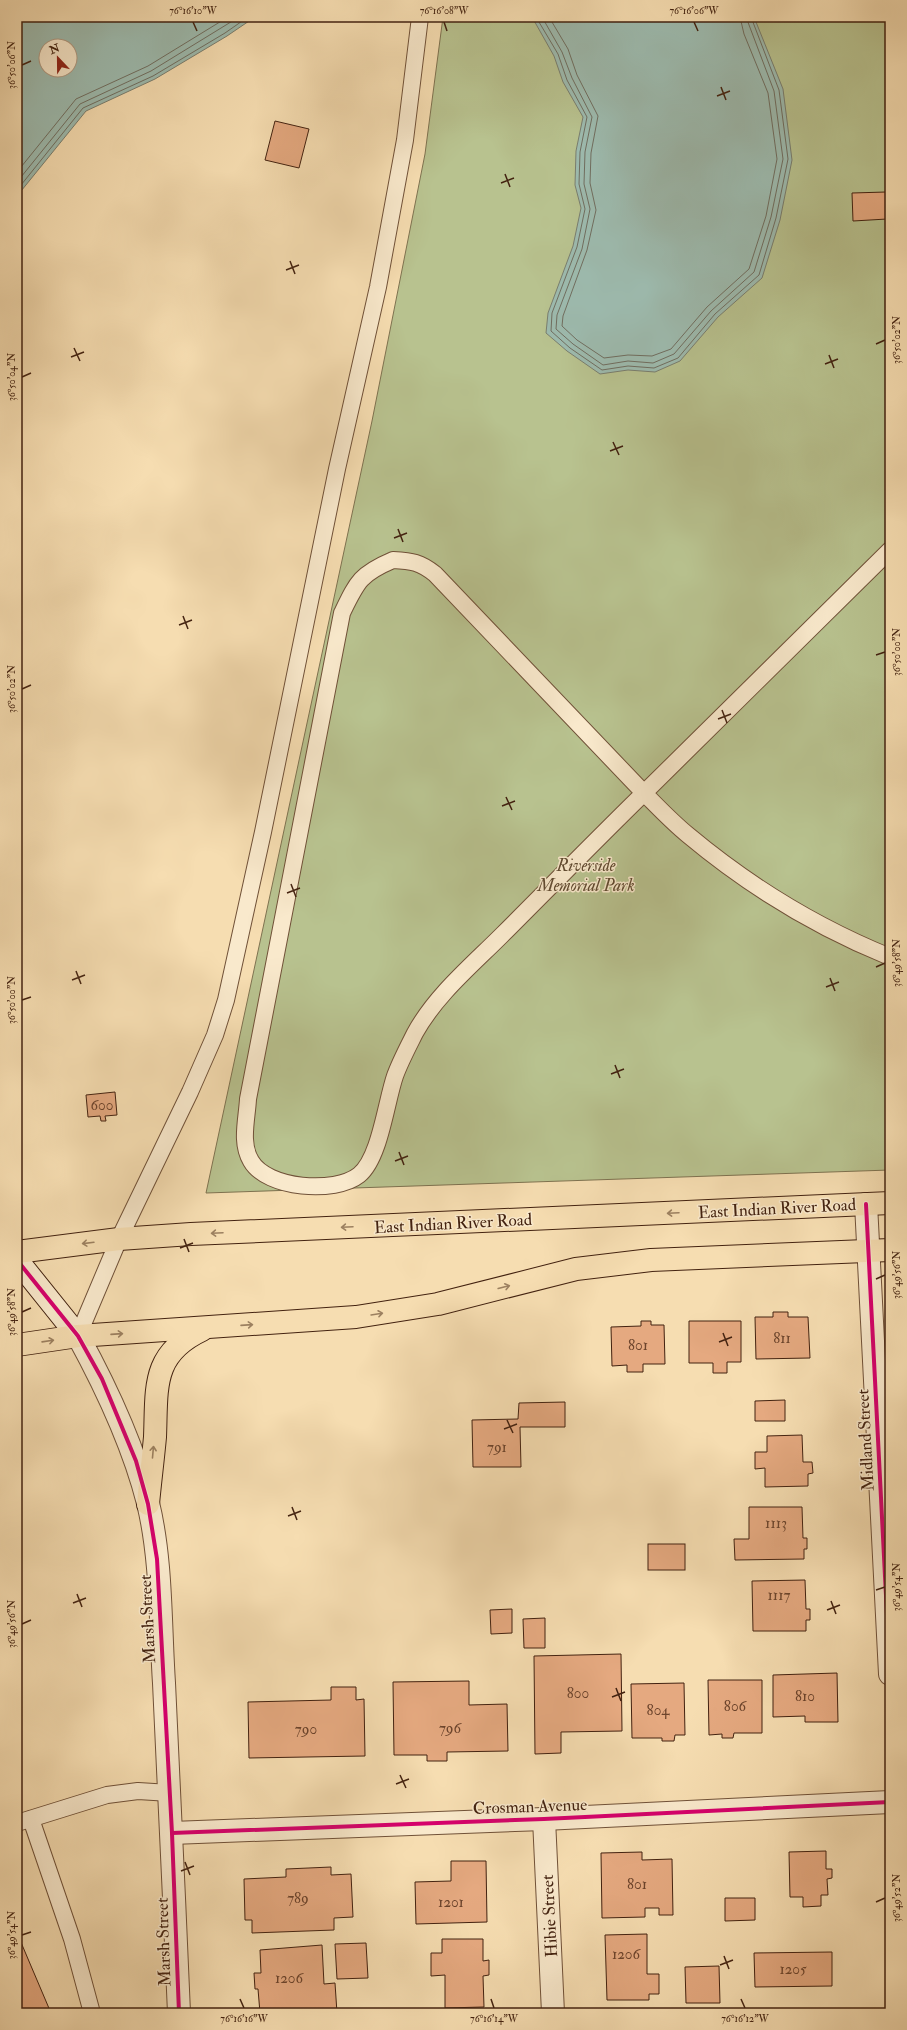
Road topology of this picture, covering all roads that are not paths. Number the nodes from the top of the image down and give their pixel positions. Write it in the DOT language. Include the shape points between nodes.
graph roads {
  1 [pos="420,17"];
  2 [pos="890,550"];
  3 [pos="644,793"];
  4 [pos="890,957"];
  5 [pos="866,1204"];
  6 [pos="890,1204"];
  7 [pos="119,1239"];
  8 [pos="890,1250"];
  9 [pos="868,1251"];
  10 [pos="17,1252"];
  11 [pos="17,1260"];
  12 [pos="208,1328"];
  13 [pos="78,1336"];
  14 [pos="17,1345"];
  15 [pos="148,1504"];
  16 [pos="890,1674"];
  17 [pos="170,1793"];
  18 [pos="890,1802"];
  19 [pos="544,1818"];
  20 [pos="24,1821"];
  21 [pos="172,1833"];
  22 [pos="92,2013"];
  23 [pos="179,2013"];
  24 [pos="553,2013"];
  1 -- 7 [label="lane" via="405,140 378,287 337,468 226,1000 215,1035 190,1092"];
  2 -- 3 [label="lane"];
  3 -- 3 [label="lane" via="444,993 416,1032 396,1075 372,1160 359,1175 348,1182 324,1187 293,1185 267,1176 251,1162 245,1146 248,1099 342,613 356,584 374,568 393,560 412,561 426,567"];
  3 -- 4 [label="lane" via="687,835 746,880 796,912 852,942"];
  5 -- 6 [label="main road, East Indian River Road"];
  5 -- 7 [label="main road, East Indian River Road, one-way"];
  5 -- 9 [label="street, Midland Street"];
  7 -- 10 [label="main road, East Indian River Road, one-way"];
  7 -- 13 [label="lane"];
  8 -- 9 [label="main road"];
  12 -- 9 [label="main road, one-way" via="356,1317 438,1304 576,1269 651,1260"];
  9 -- 16 [label="street, Midland Street"];
  11 -- 13 [label="street, Marsh Street"];
  13 -- 12 [label="main road, one-way"];
  15 -- 12 [label="main road, one-way" via="157,1385 163,1364 173,1349 186,1337"];
  14 -- 13 [label="main road, one-way"];
  13 -- 15 [label="street, Marsh Street" via="102,1379 131,1448"];
  15 -- 17 [label="street, Marsh Street" via="157,1559"];
  17 -- 20 [label="lane" via="138,1791 107,1795"];
  17 -- 21 [label="street, Marsh Street"];
  18 -- 19 [label="street, Crosman Avenue"];
  19 -- 21 [label="street, Crosman Avenue"];
  19 -- 24 [label="street, Hibie Street"];
  20 -- 22 [label="lane" via="72,1939"];
  21 -- 23 [label="street, Marsh Street"];
}
